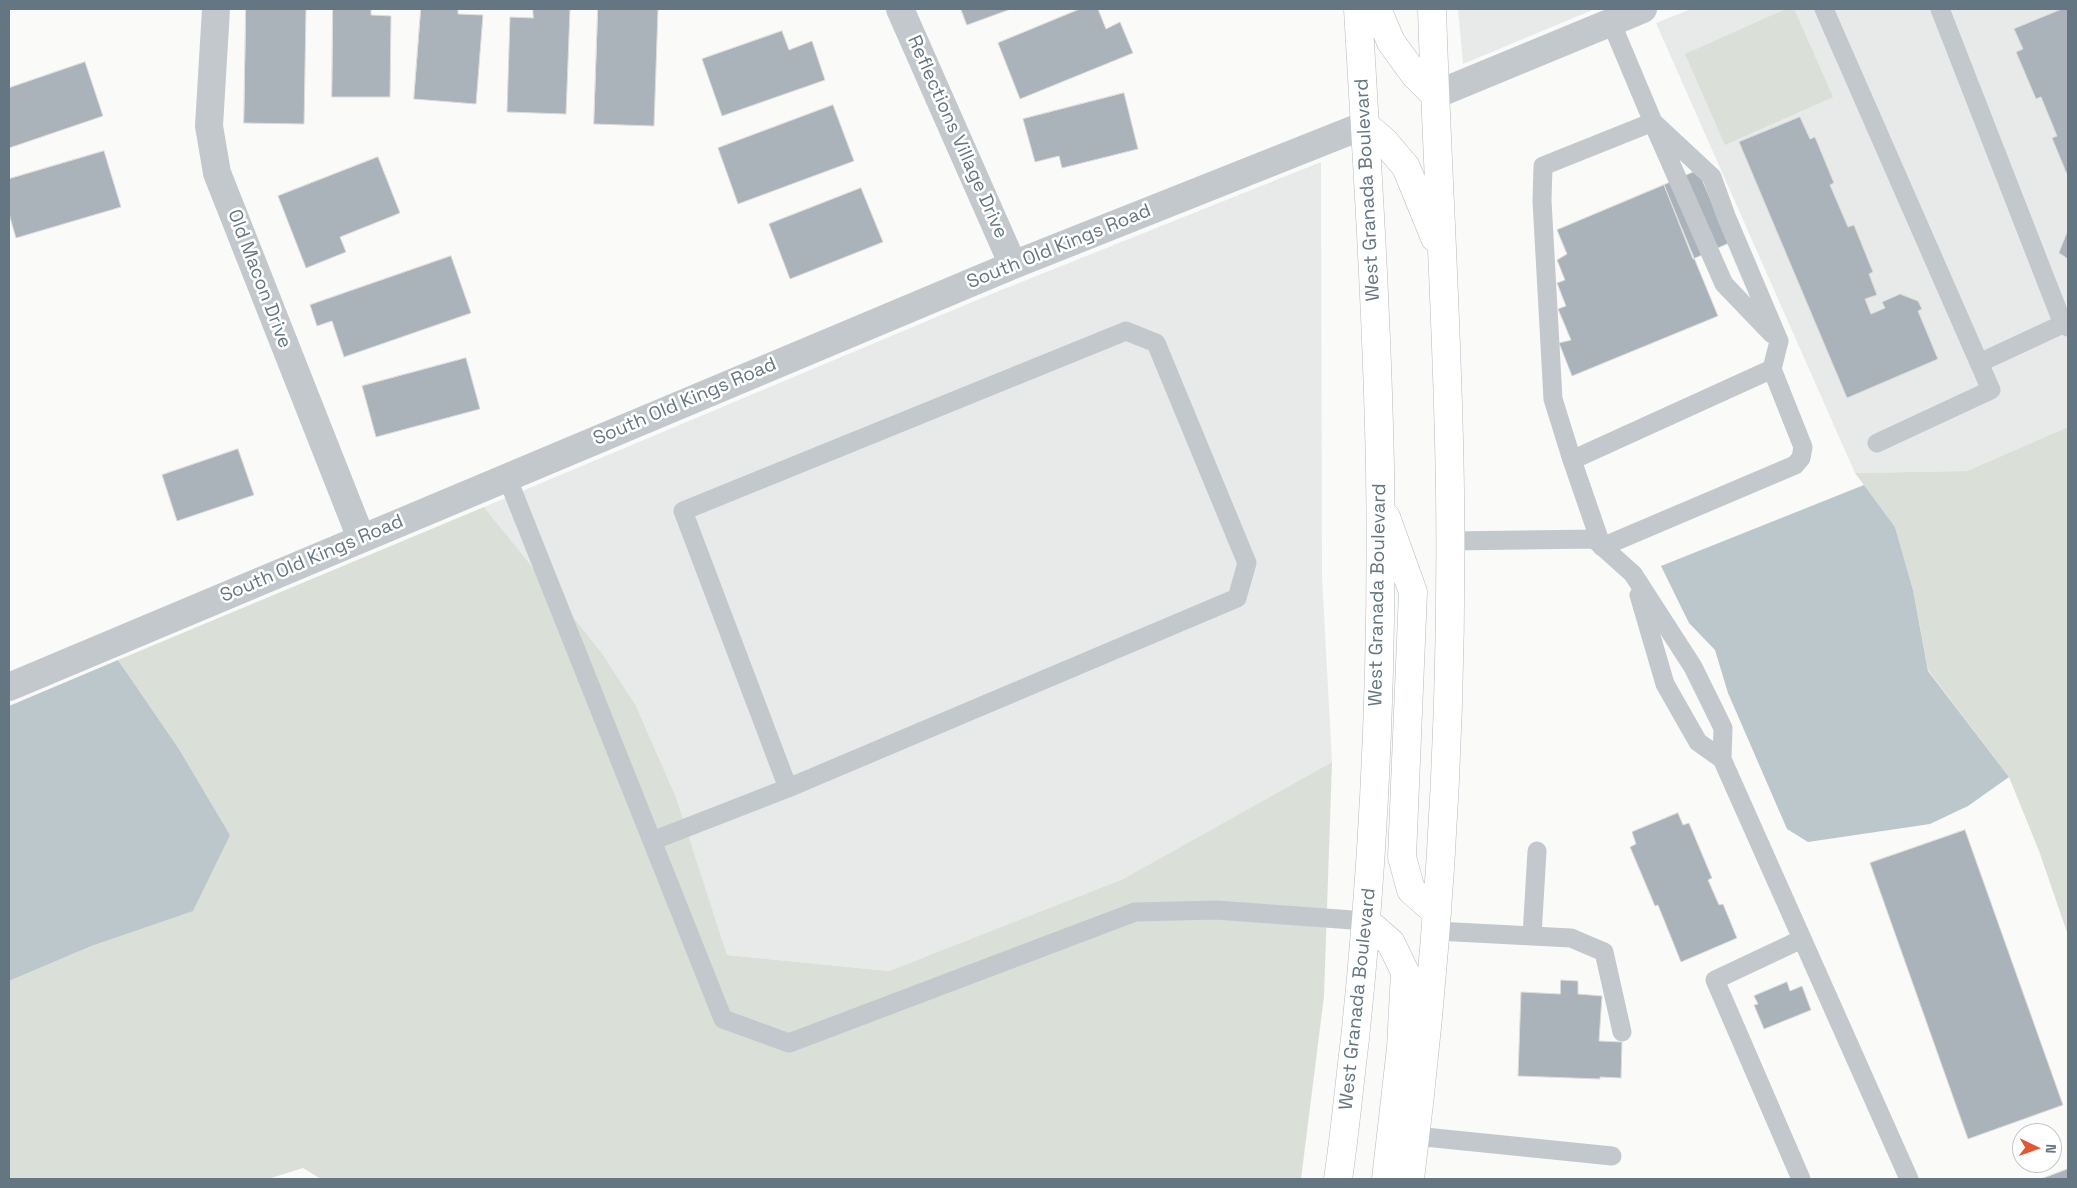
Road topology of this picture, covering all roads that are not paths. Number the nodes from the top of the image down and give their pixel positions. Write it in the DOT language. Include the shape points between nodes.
graph roads {
  1 [pos="216,9"];
  2 [pos="900,9"];
  3 [pos="1358,9"];
  4 [pos="1377,9"];
  5 [pos="1432,9"];
  6 [pos="1643,9"];
  7 [pos="1824,9"];
  8 [pos="1940,9"];
  9 [pos="1611,22"];
  10 [pos="1435,95"];
  11 [pos="1653,122"];
  12 [pos="1365,125"];
  13 [pos="1442,255"];
  14 [pos="1013,265"];
  15 [pos="2066,325"];
  16 [pos="1778,341"];
  17 [pos="1979,363"];
  18 [pos="1772,369"];
  19 [pos="1877,444"];
  20 [pos="1572,460"];
  21 [pos="507,477"];
  22 [pos="1379,500"];
  23 [pos="361,538"];
  24 [pos="1450,541"];
  25 [pos="1602,547"];
  26 [pos="1633,574"];
  27 [pos="9,686"];
  28 [pos="1722,759"];
  29 [pos="788,788"];
  30 [pos="652,841"];
  31 [pos="1537,851"];
  32 [pos="1366,921"];
  33 [pos="1436,922"];
  34 [pos="1532,936"];
  35 [pos="1802,939"];
  36 [pos="1622,1032"];
  37 [pos="1415,1136"];
  38 [pos="1612,1156"];
  39 [pos="1338,1179"];
  40 [pos="1386,1179"];
  41 [pos="1410,1179"];
  42 [pos="1801,1179"];
  43 [pos="1909,1179"];
  1 -- 23 [label="street, Old Macon Drive" via="209,126 217,173"];
  2 -- 14 [label="street, Reflections Village Drive"];
  3 -- 12 [label="main road, West Granada Boulevard"];
  4 -- 10 [label="main road" via="1391,42"];
  5 -- 10 [label="main road"];
  6 -- 9 [label="street"];
  7 -- 17 [label="lane"];
  8 -- 15 [label="lane"];
  9 -- 10 [label="street"];
  9 -- 11 [label="lane"];
  10 -- 13 [label="main road"];
  11 -- 16 [label="lane" via="1724,284"];
  11 -- 16 [label="lane" via="1712,177"];
  11 -- 20 [label="lane" via="1543,166 1542,202 1553,399"];
  12 -- 13 [label="main road" via="1406,167"];
  12 -- 14 [label="street, South Old Kings Road"];
  12 -- 22 [label="main road, West Granada Boulevard"];
  13 -- 24 [label="main road"];
  14 -- 21 [label="street, South Old Kings Road"];
  15 -- 17 [label="lane"];
  16 -- 18 [label="lane"];
  17 -- 19 [label="lane" via="1991,390"];
  18 -- 20 [label="lane"];
  18 -- 25 [label="lane" via="1803,447 1802,458 1795,465"];
  20 -- 25 [label="lane"];
  21 -- 23 [label="street, South Old Kings Road"];
  21 -- 30 [label="lane"];
  22 -- 32 [label="main road, West Granada Boulevard" via="1379,645"];
  22 -- 33 [label="main road" via="1413,592 1402,857 1411,890"];
  23 -- 27 [label="street, South Old Kings Road"];
  24 -- 25 [label="lane" via="1594,539"];
  24 -- 33 [label="main road" via="1447,758"];
  25 -- 26 [label="lane"];
  26 -- 28 [label="lane" via="1693,667 1723,728"];
  26 -- 28 [label="lane" via="1665,684 1698,742"];
  28 -- 35 [label="lane"];
  29 -- 29 [label="lane" via="683,511 1126,331 1156,343 1247,563 1237,598"];
  29 -- 30 [label="lane"];
  30 -- 32 [label="lane" via="723,1019 789,1043 1135,912 1216,910"];
  31 -- 34 [label="lane"];
  32 -- 39 [label="main road, West Granada Boulevard"];
  32 -- 40 [label="main road" via="1392,943 1404,972 1401,1048"];
  33 -- 34 [label="lane"];
  33 -- 37 [label="main road"];
  34 -- 36 [label="lane" via="1571,938 1604,952"];
  35 -- 42 [label="lane" via="1715,980"];
  35 -- 43 [label="lane"];
  37 -- 38 [label="lane"];
  37 -- 41 [label="main road"];
}
